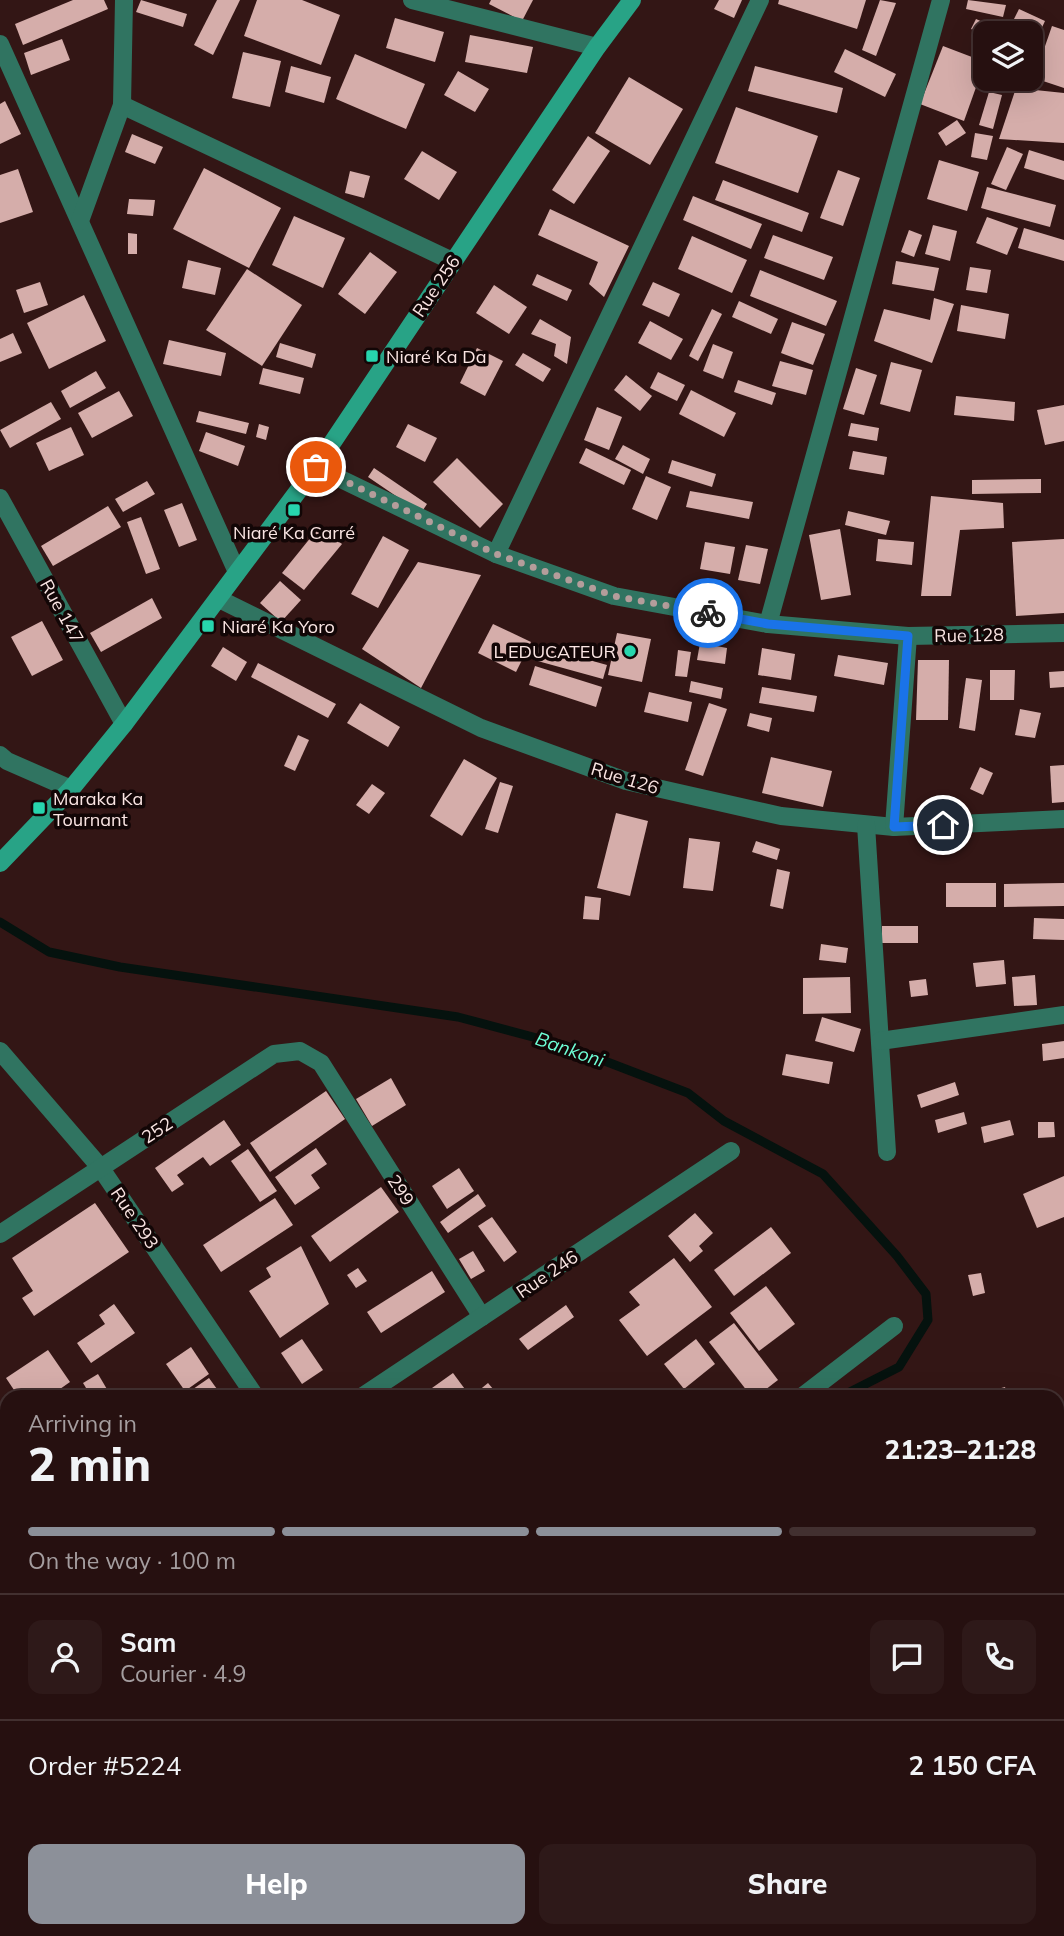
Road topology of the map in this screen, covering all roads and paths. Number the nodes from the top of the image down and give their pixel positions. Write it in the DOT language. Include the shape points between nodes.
graph roads {
  1 [pos="124,0"];
  2 [pos="412,0"];
  3 [pos="632,0"];
  4 [pos="760,0"];
  5 [pos="940,0"];
  6 [pos="0,44"];
  7 [pos="597,47"];
  8 [pos="122,105"];
  9 [pos="80,221"];
  10 [pos="452,261"];
  11 [pos="316,467"];
  12 [pos="0,498"];
  13 [pos="496,554"];
  14 [pos="237,572"];
  15 [pos="219,599"];
  16 [pos="768,624"];
  17 [pos="1064,633"];
  18 [pos="908,636"];
  19 [pos="124,724"];
  20 [pos="2,759"];
  21 [pos="71,789"];
  22 [pos="1064,819"];
  23 [pos="866,825"];
  24 [pos="894,827"];
  25 [pos="0,863"];
  26 [pos="1064,1016"];
  27 [pos="880,1041"];
  28 [pos="0,1051"];
  29 [pos="320,1063"];
  30 [pos="731,1151"];
  31 [pos="887,1152"];
  32 [pos="100,1167"];
  33 [pos="0,1234"];
  34 [pos="482,1317"];
  35 [pos="894,1326"];
  36 [pos="251,1390"];
  37 [pos="372,1390"];
  38 [pos="811,1390"];
  1 -- 8 [label="street"];
  2 -- 7 [label="street"];
  3 -- 7 [label="street, Rue 256"];
  4 -- 13 [label="street"];
  5 -- 16 [label="street"];
  6 -- 9 [label="street"];
  7 -- 10 [label="street, Rue 256"];
  8 -- 9 [label="street"];
  8 -- 10 [label="street"];
  9 -- 14 [label="street"];
  10 -- 11 [label="street, Rue 256"];
  11 -- 13 [label="street, Rue 128"];
  11 -- 14 [label="street, Rue 256"];
  12 -- 19 [label="street, Rue 147"];
  13 -- 16 [label="street, Rue 128" via="614,596"];
  14 -- 15 [label="street, Rue 256"];
  15 -- 19 [label="street, Rue 256"];
  15 -- 23 [label="street, Rue 126" via="481,727 626,781 780,816"];
  16 -- 18 [label="street, Rue 128"];
  17 -- 18 [label="street, Rue 128"];
  18 -- 24 [label="street"];
  19 -- 21 [label="street, Rue 256"];
  20 -- 21 [label="street"];
  21 -- 25 [label="street, Rue 256"];
  22 -- 24 [label="street, Rue 126"];
  23 -- 24 [label="street, Rue 126"];
  23 -- 27 [label="street"];
  26 -- 27 [label="street"];
  27 -- 31 [label="street"];
  28 -- 32 [label="street, Rue 293"];
  29 -- 32 [label="street, 252" via="300,1051 274,1054"];
  29 -- 34 [label="street, 299"];
  30 -- 34 [label="street, Rue 246"];
  32 -- 33 [label="street, 252"];
  32 -- 36 [label="street, Rue 293"];
  34 -- 37 [label="street, Rue 246"];
  35 -- 38 [label="street"];
}
